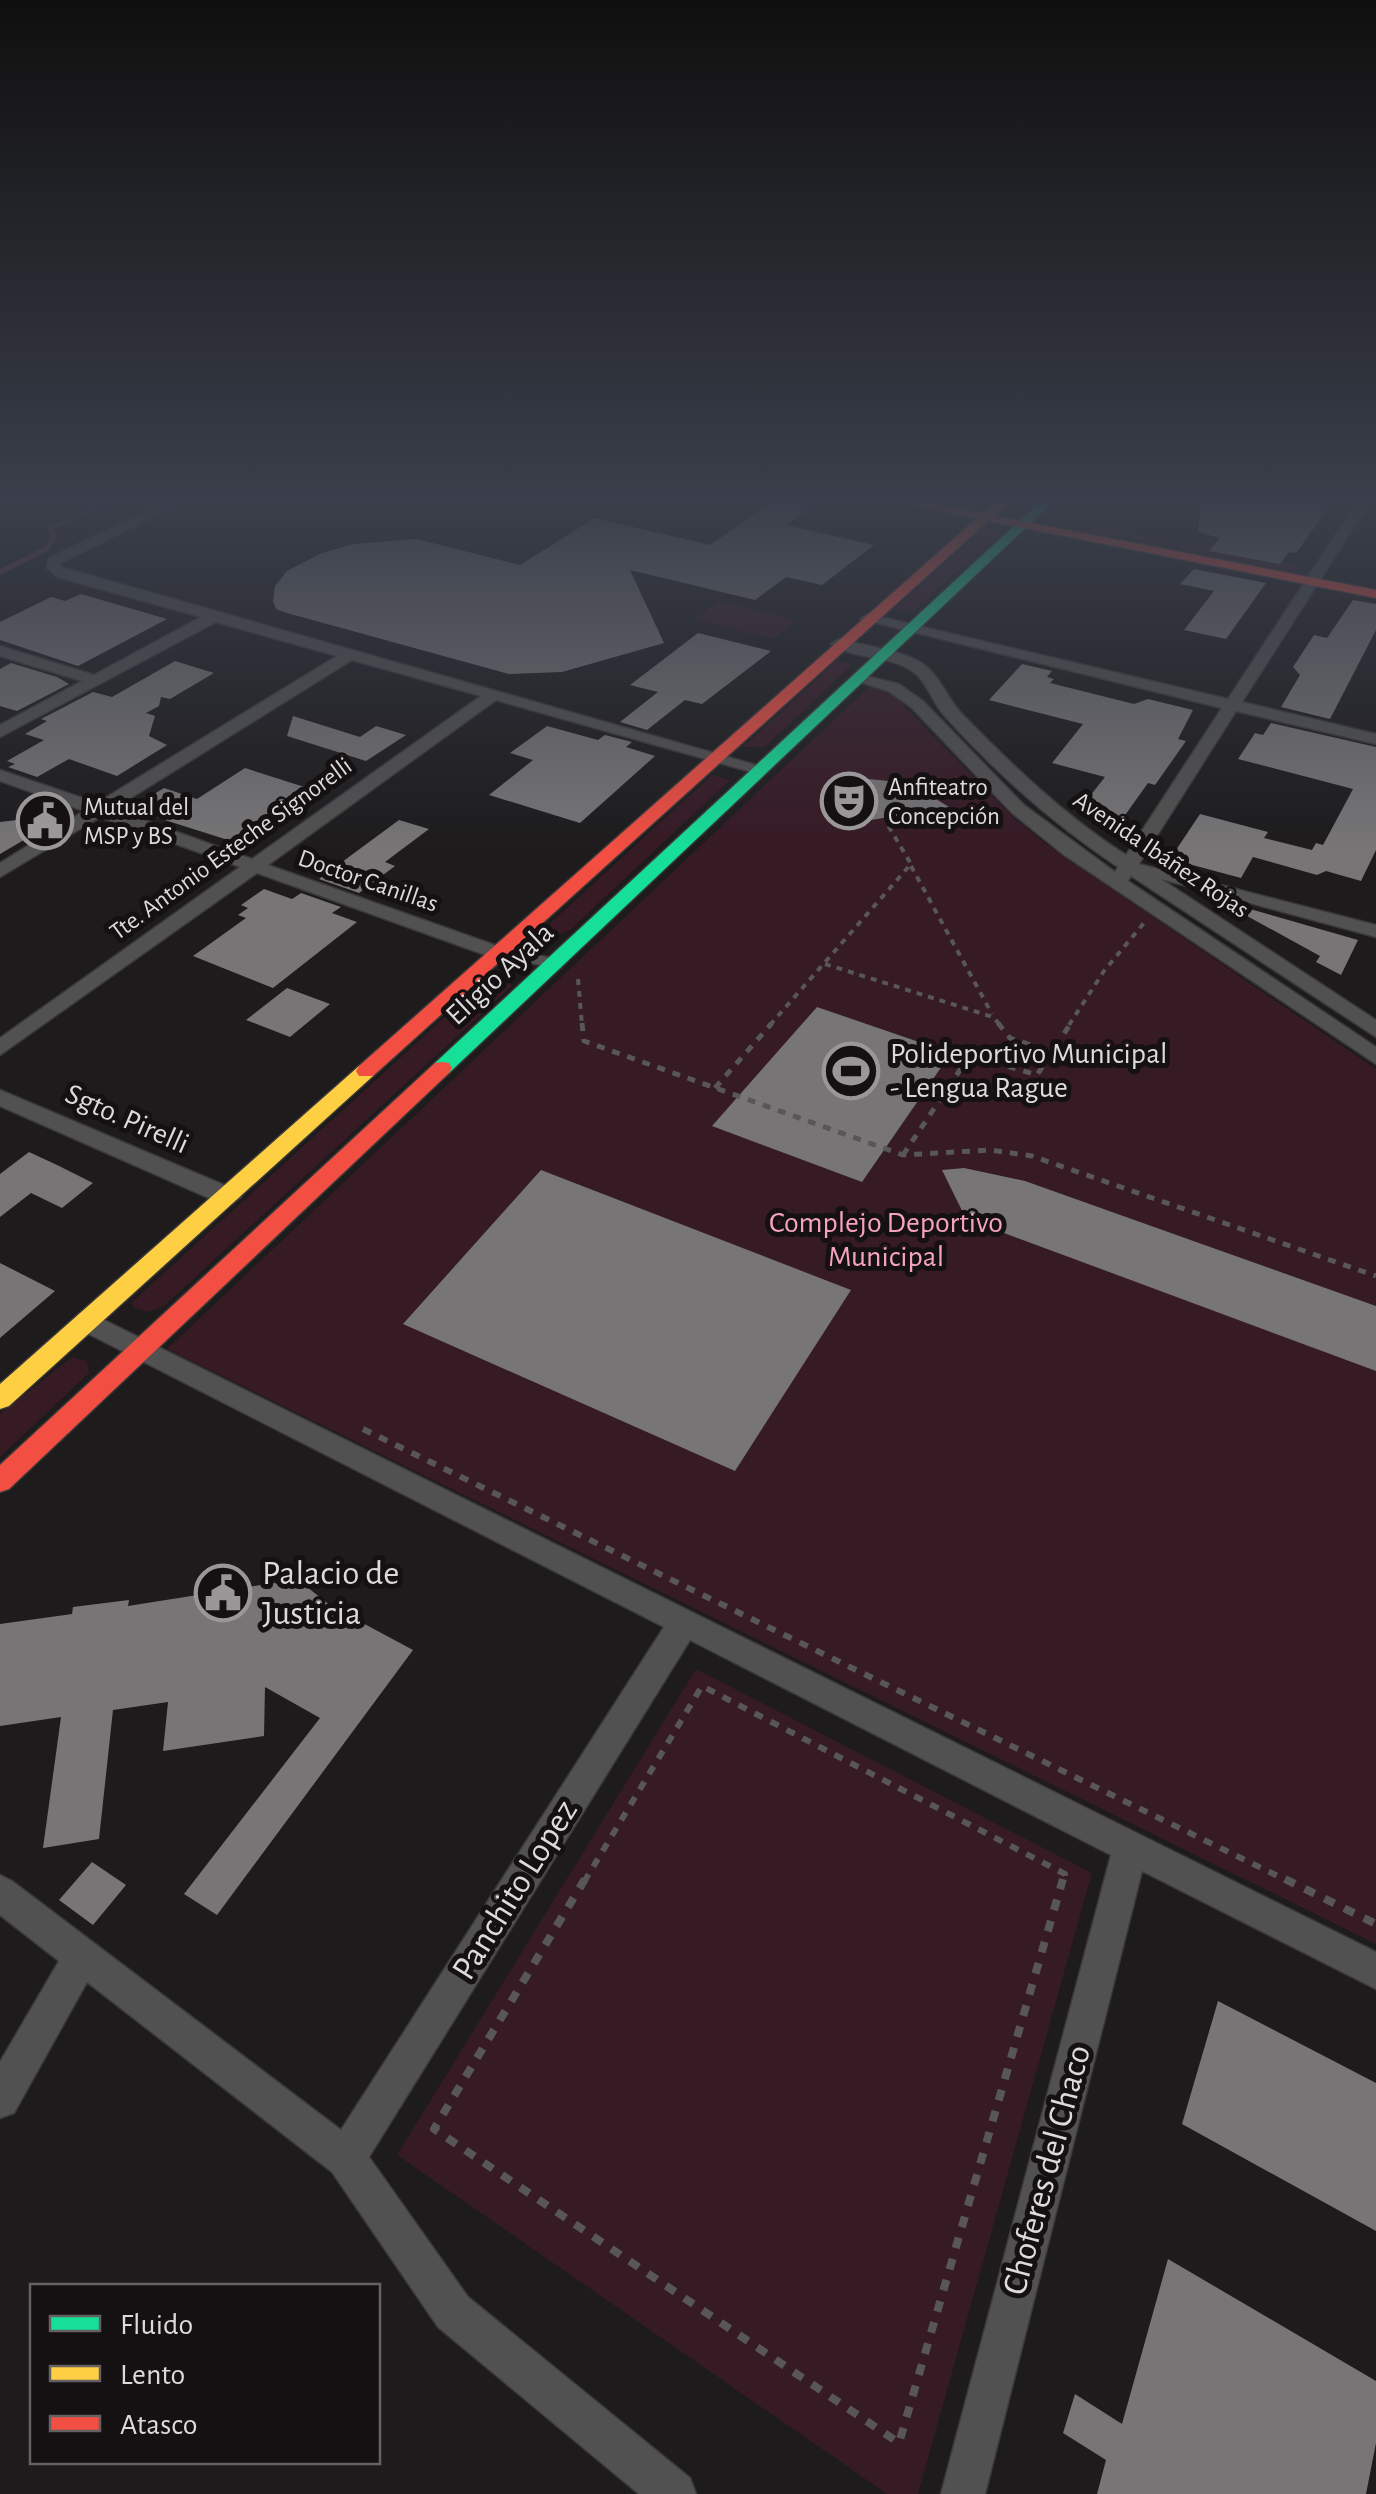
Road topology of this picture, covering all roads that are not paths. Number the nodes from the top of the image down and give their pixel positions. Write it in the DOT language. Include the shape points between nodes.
graph roads {
  1 [pos="207,615"];
  2 [pos="873,615"];
  3 [pos="926,615"];
  4 [pos="1289,615"];
  5 [pos="213,617"];
  6 [pos="868,620"];
  7 [pos="910,630"];
  8 [pos="839,644"];
  9 [pos="0,651"];
  10 [pos="884,654"];
  11 [pos="346,657"];
  12 [pos="858,678"];
  13 [pos="94,680"];
  14 [pos="494,694"];
  15 [pos="1232,704"];
  16 [pos="0,732"];
  17 [pos="1376,738"];
  18 [pos="718,755"];
  19 [pos="761,769"];
  20 [pos="0,775"];
  21 [pos="97,810"];
  22 [pos="252,867"];
  23 [pos="0,872"];
  24 [pos="1123,872"];
  25 [pos="1376,931"];
  26 [pos="498,952"];
  27 [pos="559,975"];
  28 [pos="1376,1030"];
  29 [pos="0,1048"];
  30 [pos="1376,1057"];
  31 [pos="0,1097"];
  32 [pos="229,1197"];
  33 [pos="88,1322"];
  34 [pos="142,1349"];
  35 [pos="0,1399"];
  36 [pos="0,1481"];
  37 [pos="684,1622"];
  38 [pos="1131,1846"];
  39 [pos="0,1893"];
  40 [pos="82,1956"];
  41 [pos="1376,1971"];
  42 [pos="0,2098"];
  43 [pos="346,2158"];
  44 [pos="674,2494"];
  45 [pos="963,2494"];
  1 -- 5 [label="street"];
  2 -- 6 [label="street, Eligio Ayala"];
  3 -- 7 [label="street, Eligio Ayala"];
  4 -- 15 [label="street"];
  5 -- 11 [label="street"];
  5 -- 13 [label="street"];
  6 -- 7 [label="street"];
  6 -- 8 [label="street, Eligio Ayala"];
  7 -- 10 [label="street, Eligio Ayala"];
  7 -- 15 [label="street"];
  8 -- 10 [label="street, Avenida Ibáñez Rojas"];
  8 -- 18 [label="street, Eligio Ayala"];
  9 -- 13 [label="street"];
  10 -- 12 [label="street, Eligio Ayala"];
  10 -- 24 [label="street, Avenida Ibáñez Rojas" via="926,674 946,707 1020,782"];
  11 -- 14 [label="street"];
  11 -- 21 [label="street"];
  12 -- 19 [label="street, Eligio Ayala"];
  12 -- 24 [label="street, Avenida Ibáñez Rojas" via="917,704 1018,809 1071,851"];
  13 -- 16 [label="street"];
  14 -- 18 [label="street"];
  14 -- 22 [label="street, Tte. Antonio Esteche Signorelli"];
  15 -- 17 [label="street"];
  15 -- 24 [label="street"];
  18 -- 19 [label="street"];
  18 -- 26 [label="street, Eligio Ayala"];
  19 -- 27 [label="street, Eligio Ayala"];
  20 -- 21 [label="street, Doctor Canillas"];
  21 -- 22 [label="street, Doctor Canillas"];
  21 -- 23 [label="street"];
  22 -- 26 [label="street, Doctor Canillas"];
  22 -- 29 [label="street, Tte. Antonio Esteche Signorelli"];
  24 -- 25 [label="street"];
  24 -- 28 [label="street, Avenida Ibáñez Rojas"];
  24 -- 30 [label="street, Avenida Ibáñez Rojas"];
  26 -- 27 [label="street, Doctor Canillas"];
  26 -- 32 [label="street, Eligio Ayala"];
  27 -- 34 [label="street, Eligio Ayala"];
  31 -- 32 [label="street, Sgto. Pirelli"];
  32 -- 33 [label="street, Eligio Ayala"];
  33 -- 34 [label="street"];
  33 -- 35 [label="street, Eligio Ayala"];
  34 -- 36 [label="street, Eligio Ayala"];
  34 -- 37 [label="street"];
  37 -- 38 [label="street"];
  37 -- 43 [label="street, Panchito Lopez"];
  38 -- 41 [label="street"];
  38 -- 45 [label="street, Choferes del Chaco"];
  39 -- 40 [label="street"];
  40 -- 42 [label="street"];
  40 -- 43 [label="street"];
  43 -- 44 [label="street" via="453,2312"];
}
